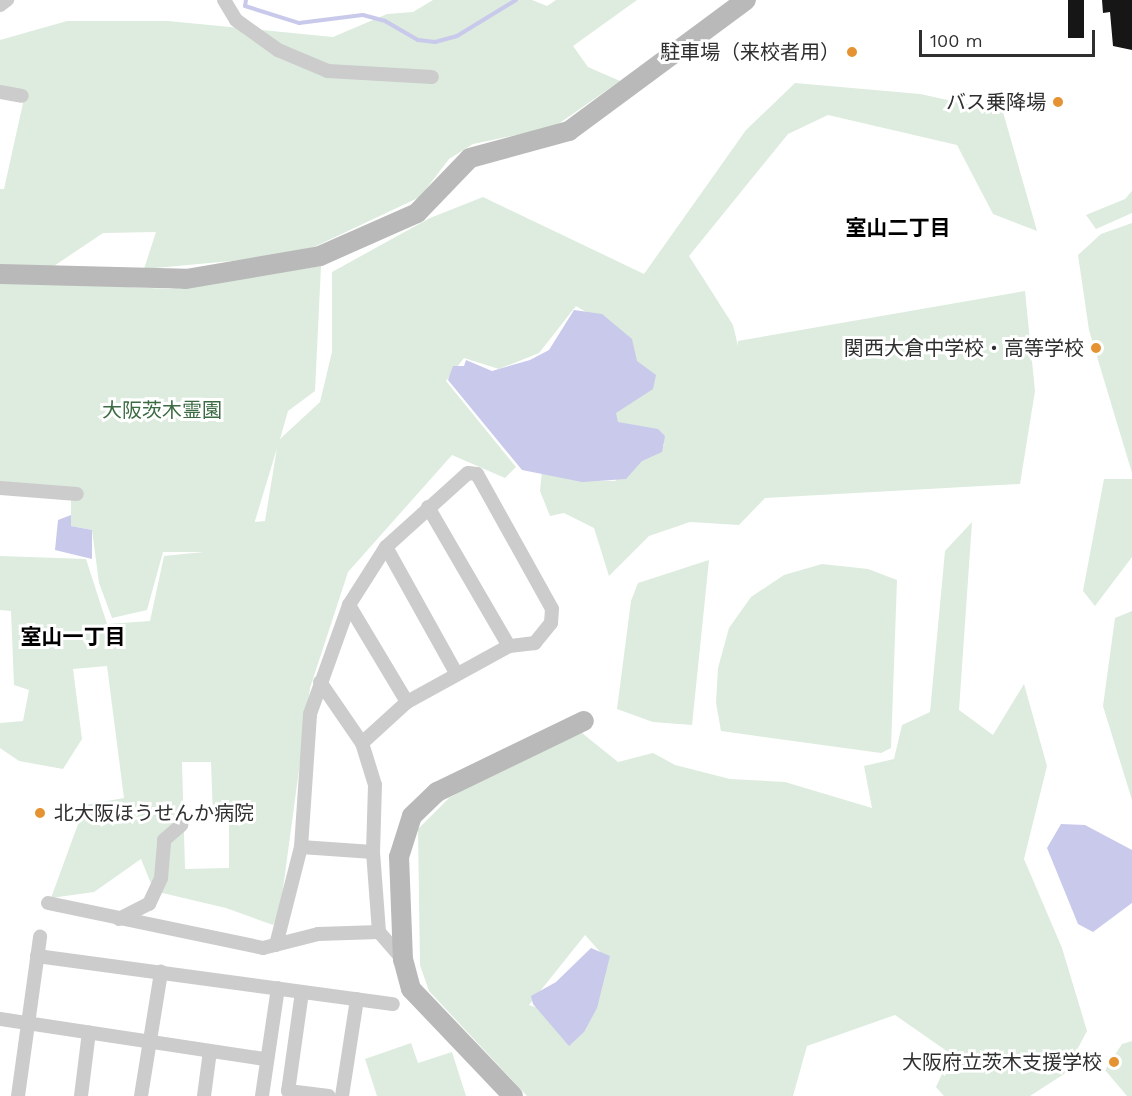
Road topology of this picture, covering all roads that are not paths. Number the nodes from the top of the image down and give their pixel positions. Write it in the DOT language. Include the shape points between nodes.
graph roads {
  1 [pos="224,0"];
  2 [pos="746,0"];
  3 [pos="432,77"];
  4 [pos="0,92"];
  5 [pos="22,96"];
  6 [pos="0,274"];
  7 [pos="0,488"];
  8 [pos="77,494"];
  9 [pos="428,507"];
  10 [pos="386,547"];
  11 [pos="349,605"];
  12 [pos="509,646"];
  13 [pos="456,673"];
  14 [pos="320,682"];
  15 [pos="407,702"];
  16 [pos="584,721"];
  17 [pos="362,743"];
  18 [pos="181,825"];
  19 [pos="301,847"];
  20 [pos="373,852"];
  21 [pos="48,903"];
  22 [pos="119,919"];
  23 [pos="379,932"];
  24 [pos="40,937"];
  25 [pos="276,945"];
  26 [pos="37,956"];
  27 [pos="403,960"];
  28 [pos="160,972"];
  29 [pos="278,988"];
  30 [pos="302,992"];
  31 [pos="357,999"];
  32 [pos="393,1004"];
  33 [pos="0,1019"];
  34 [pos="27,1023"];
  35 [pos="89,1032"];
  36 [pos="148,1041"];
  37 [pos="210,1050"];
  38 [pos="265,1059"];
  39 [pos="18,1096"];
  40 [pos="81,1096"];
  41 [pos="141,1096"];
  42 [pos="204,1096"];
  43 [pos="262,1096"];
  44 [pos="329,1096"];
  45 [pos="342,1096"];
  46 [pos="513,1096"];
  1 -- 3 [label="street" via="236,20 278,50 328,71"];
  2 -- 6 [label="street" via="569,131 470,158 417,213 320,256 161,280"];
  4 -- 5 [label="street"];
  7 -- 8 [label="street"];
  9 -- 10 [label="street"];
  9 -- 12 [label="street"];
  9 -- 12 [label="street" via="468,473 477,474 552,609 549,629 540,639 529,646"];
  10 -- 11 [label="street"];
  10 -- 13 [label="street"];
  11 -- 14 [label="street"];
  11 -- 15 [label="street"];
  12 -- 13 [label="street"];
  13 -- 15 [label="street"];
  14 -- 17 [label="street"];
  14 -- 19 [label="street" via="310,714"];
  15 -- 17 [label="street"];
  16 -- 27 [label="street" via="437,792 412,816 399,857"];
  17 -- 20 [label="street" via="377,800"];
  18 -- 22 [label="street" via="164,840 161,878 149,904"];
  19 -- 20 [label="street"];
  19 -- 25 [label="street"];
  20 -- 23 [label="street"];
  21 -- 22 [label="street"];
  22 -- 25 [label="street" via="263,948"];
  23 -- 25 [label="street" via="318,934"];
  23 -- 27 [label="street"];
  24 -- 26 [label="street"];
  26 -- 28 [label="street"];
  26 -- 34 [label="street"];
  27 -- 46 [label="street" via="416,997"];
  28 -- 29 [label="street"];
  28 -- 36 [label="street"];
  29 -- 30 [label="street"];
  29 -- 38 [label="street"];
  30 -- 31 [label="street"];
  30 -- 44 [label="street" via="288,1091"];
  31 -- 32 [label="street"];
  31 -- 45 [label="street"];
  33 -- 34 [label="street"];
  34 -- 35 [label="street"];
  34 -- 39 [label="street"];
  35 -- 36 [label="street"];
  35 -- 40 [label="street"];
  36 -- 37 [label="street"];
  36 -- 41 [label="street"];
  37 -- 38 [label="street"];
  37 -- 42 [label="street"];
  38 -- 43 [label="street"];
}
